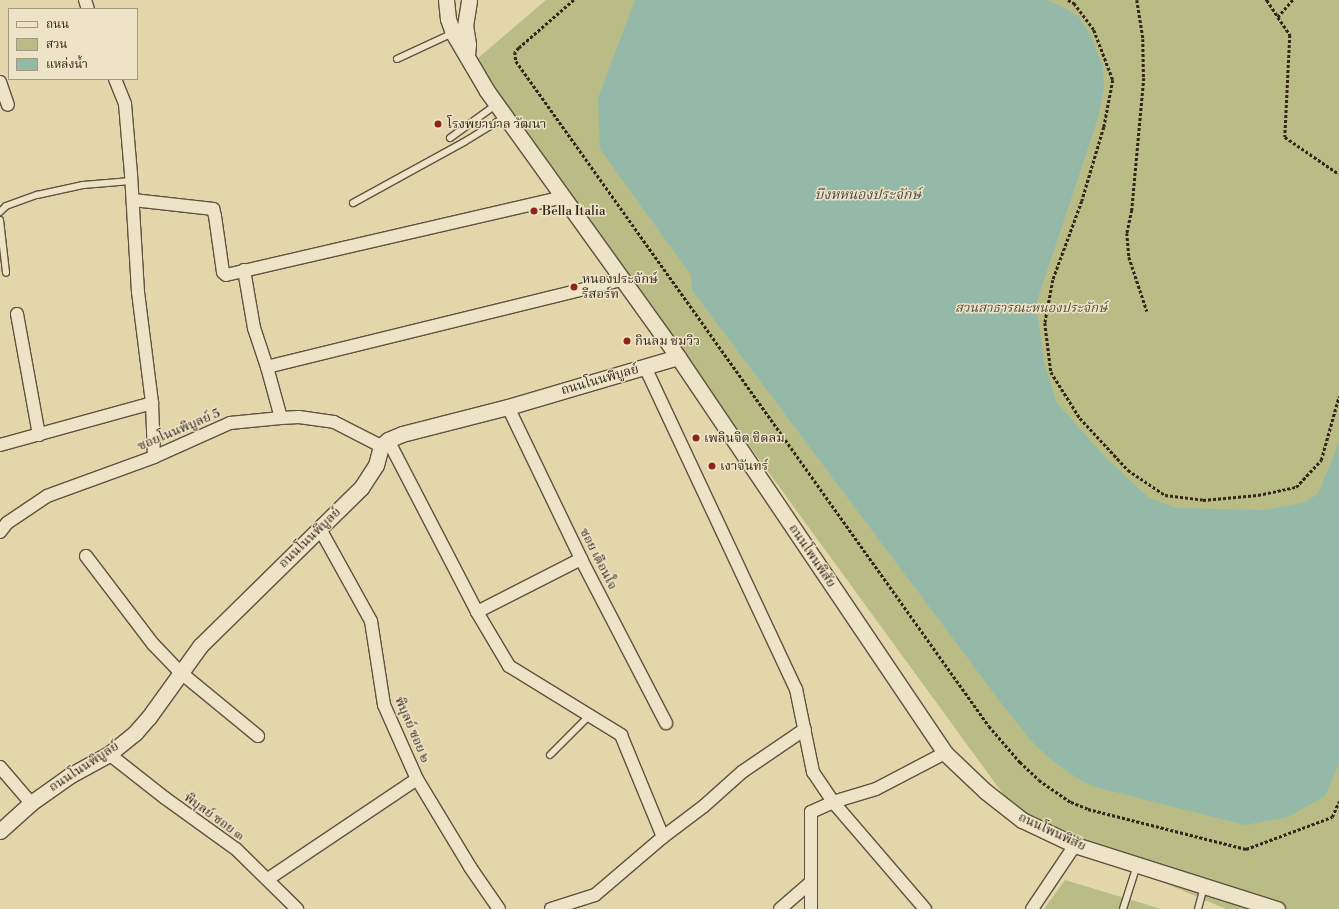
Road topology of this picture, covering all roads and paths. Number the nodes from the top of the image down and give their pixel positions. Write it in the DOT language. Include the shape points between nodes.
graph roads {
  1 [pos="446,0"];
  2 [pos="469,0"];
  3 [pos="574,0"];
  4 [pos="1068,0"];
  5 [pos="1137,0"];
  6 [pos="1265,0"];
  7 [pos="1293,0"];
  8 [pos="1278,17"];
  9 [pos="453,33"];
  10 [pos="467,55"];
  11 [pos="397,59"];
  12 [pos="115,80"];
  13 [pos="0,82"];
  14 [pos="497,104"];
  15 [pos="8,105"];
  16 [pos="506,117"];
  17 [pos="450,138"];
  18 [pos="1339,174"];
  19 [pos="131,181"];
  20 [pos="562,197"];
  21 [pos="132,200"];
  22 [pos="353,203"];
  23 [pos="0,212"];
  24 [pos="0,220"];
  25 [pos="244,270"];
  26 [pos="6,273"];
  27 [pos="622,280"];
  28 [pos="1148,311"];
  29 [pos="17,314"];
  30 [pos="678,357"];
  31 [pos="267,366"];
  32 [pos="645,367"];
  33 [pos="1339,396"];
  34 [pos="152,403"];
  35 [pos="508,407"];
  36 [pos="281,418"];
  37 [pos="39,435"];
  38 [pos="384,443"];
  39 [pos="0,445"];
  40 [pos="154,457"];
  41 [pos="320,529"];
  42 [pos="0,532"];
  43 [pos="86,556"];
  44 [pos="581,559"];
  45 [pos="477,612"];
  46 [pos="180,672"];
  47 [pos="591,715"];
  48 [pos="666,723"];
  49 [pos="805,729"];
  50 [pos="258,736"];
  51 [pos="945,753"];
  52 [pos="109,754"];
  53 [pos="550,755"];
  54 [pos="0,767"];
  55 [pos="417,779"];
  56 [pos="1339,801"];
  57 [pos="833,802"];
  58 [pos="30,803"];
  59 [pos="0,831"];
  60 [pos="663,837"];
  61 [pos="1075,845"];
  62 [pos="1137,865"];
  63 [pos="268,879"];
  64 [pos="810,883"];
  65 [pos="1204,887"];
  66 [pos="1260,907"];
  67 [pos="297,909"];
  68 [pos="499,909"];
  69 [pos="551,909"];
  70 [pos="780,909"];
  71 [pos="811,909"];
  72 [pos="925,909"];
  73 [pos="1032,909"];
  74 [pos="1123,909"];
  75 [pos="1198,909"];
  76 [pos="1277,909"];
  1 -- 9 [label="street, ถนนโพนพิสัย"];
  2 -- 10 [label="street" via="465,26"];
  3 -- 56 [label="path" via="515,52 516,61 989,726 1020,762 1039,780 1071,802 1088,809 1246,849 1332,817"];
  4 -- 33 [label="path" via="1074,3 1094,30 1113,80 1104,127 1082,201 1053,280 1045,323 1051,372 1080,418 1128,470 1165,495 1203,500 1219,499 1258,495 1296,487 1321,460"];
  5 -- 28 [label="path" via="1143,39 1144,78 1136,179 1126,234 1129,257"];
  6 -- 8 [label="path" via="1268,0"];
  7 -- 8 [label="path"];
  8 -- 18 [label="path" via="1290,35 1285,137"];
  9 -- 10 [label="street, ถนนโพนพิสัย"];
  9 -- 11 [label="lane"];
  10 -- 14 [label="street, ถนนโพนพิสัย"];
  12 -- 19 [label="street" via="125,104"];
  13 -- 15 [label="street"];
  14 -- 16 [label="street, ถนนโพนพิสัย"];
  14 -- 17 [label="lane"];
  16 -- 20 [label="street, ถนนโพนพิสัย"];
  16 -- 22 [label="lane"];
  19 -- 21 [label="street"];
  19 -- 23 [label="lane" via="83,185 37,195 6,206"];
  20 -- 25 [label="street"];
  20 -- 27 [label="street, ถนนโพนพิสัย"];
  21 -- 25 [label="street" via="211,208 215,216 223,272 226,275"];
  21 -- 34 [label="street" via="138,292"];
  24 -- 26 [label="lane"];
  25 -- 31 [label="street" via="254,328"];
  27 -- 30 [label="street, ถนนโพนพิสัย"];
  27 -- 31 [label="street"];
  29 -- 37 [label="street"];
  30 -- 32 [label="street, ถนนโนนพิบูลย์"];
  30 -- 51 [label="street, ถนนโพนพิสัย"];
  31 -- 36 [label="street"];
  32 -- 35 [label="street, ถนนโนนพิบูลย์"];
  32 -- 49 [label="street" via="796,689"];
  34 -- 37 [label="street"];
  34 -- 40 [label="street"];
  35 -- 38 [label="street, ถนนโนนพิบูลย์" via="402,434"];
  35 -- 44 [label="street, ซอย เตือนใจ"];
  36 -- 38 [label="street, ซอยโนนพิบูลย์ 5" via="299,417 334,422"];
  36 -- 40 [label="street, ซอยโนนพิบูลย์ 5" via="230,423"];
  37 -- 39 [label="street"];
  38 -- 41 [label="street, ถนนโนนพิบูลย์" via="376,465 361,488"];
  38 -- 45 [label="street"];
  40 -- 42 [label="street, ซอยโนนพิบูลย์ 5" via="47,496 7,523"];
  41 -- 46 [label="street, ถนนโนนพิบูลย์" via="200,646"];
  41 -- 55 [label="street, พิบุลย์ ซอย ๒" via="371,621 384,705"];
  43 -- 46 [label="street" via="153,644"];
  44 -- 45 [label="street"];
  44 -- 48 [label="street, ซอย เตือนใจ"];
  45 -- 47 [label="street" via="509,666"];
  46 -- 50 [label="street"];
  46 -- 52 [label="street, ถนนโนนพิบูลย์" via="149,717 135,733"];
  47 -- 53 [label="lane"];
  47 -- 60 [label="street" via="621,735"];
  49 -- 57 [label="street" via="813,772"];
  49 -- 60 [label="street" via="742,772 704,806"];
  51 -- 57 [label="street" via="876,789"];
  51 -- 61 [label="street, ถนนโพนพิสัย" via="985,791 1022,820"];
  52 -- 58 [label="street, ถนนโนนพิบูลย์" via="69,776"];
  52 -- 63 [label="street, พิบุลย์ ซอย ๓" via="236,849"];
  54 -- 58 [label="street"];
  55 -- 63 [label="street"];
  55 -- 68 [label="street, พิบุลย์ ซอย ๒" via="470,867"];
  57 -- 64 [label="street" via="811,812"];
  57 -- 72 [label="street"];
  58 -- 59 [label="street, ถนนโนนพิบูลย์"];
  60 -- 69 [label="street" via="595,895"];
  61 -- 62 [label="street, ถนนโพนพิสัย"];
  61 -- 73 [label="street"];
  62 -- 65 [label="street, ถนนโพนพิสัย"];
  62 -- 74 [label="lane"];
  63 -- 67 [label="street, พิบุลย์ ซอย ๓"];
  64 -- 70 [label="street"];
  64 -- 71 [label="street"];
  65 -- 66 [label="street, ถนนโพนพิสัย"];
  65 -- 75 [label="lane"];
  66 -- 76 [label="street, ถนนโพนพิสัย"];
}
